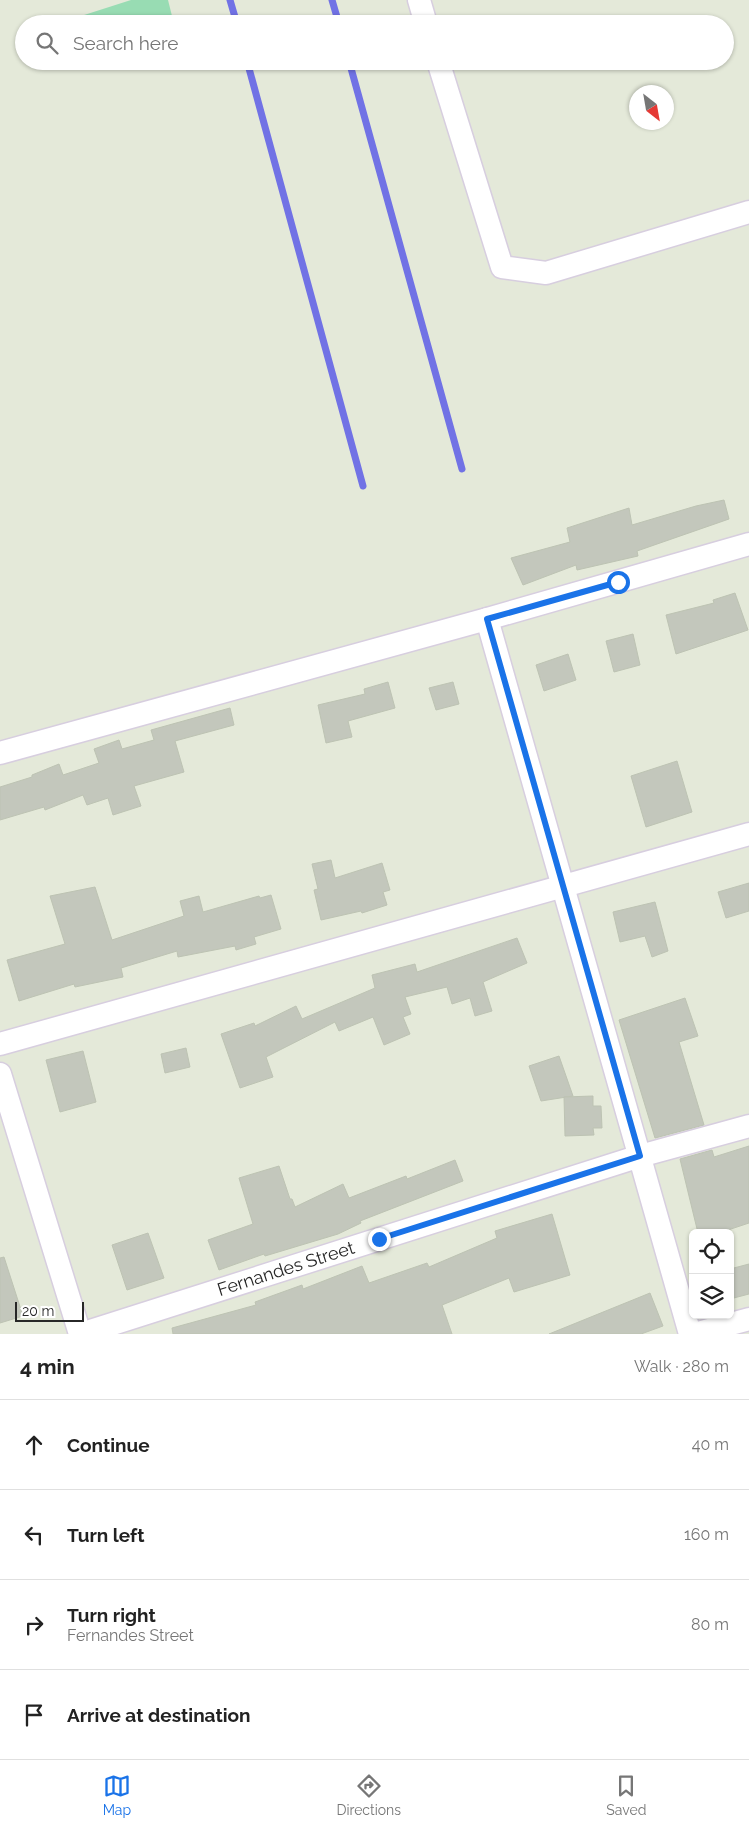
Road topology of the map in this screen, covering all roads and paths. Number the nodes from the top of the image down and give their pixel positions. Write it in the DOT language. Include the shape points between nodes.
graph roads {
  1 [pos="418,0"];
  2 [pos="423,15"];
  3 [pos="441,70"];
  4 [pos="749,212"];
  5 [pos="749,544"];
  6 [pos="487,619"];
  7 [pos="0,753"];
  8 [pos="749,834"];
  9 [pos="563,887"];
  10 [pos="0,1044"];
  11 [pos="0,1074"];
  12 [pos="749,1126"];
  13 [pos="640,1156"];
  14 [pos="749,1319"];
  15 [pos="80,1334"];
  16 [pos="690,1334"];
  17 [pos="694,1334"];
  1 -- 2 [label="street"];
  3 -- 4 [label="street" via="502,267 546,273"];
  5 -- 6 [label="street"];
  6 -- 7 [label="street"];
  6 -- 9 [label="street"];
  8 -- 9 [label="street"];
  9 -- 10 [label="street"];
  9 -- 13 [label="street"];
  11 -- 15 [label="street"];
  12 -- 13 [label="street, Fernandes Street"];
  13 -- 15 [label="street, Fernandes Street"];
  13 -- 16 [label="street"];
  14 -- 17 [label="street"];
}
